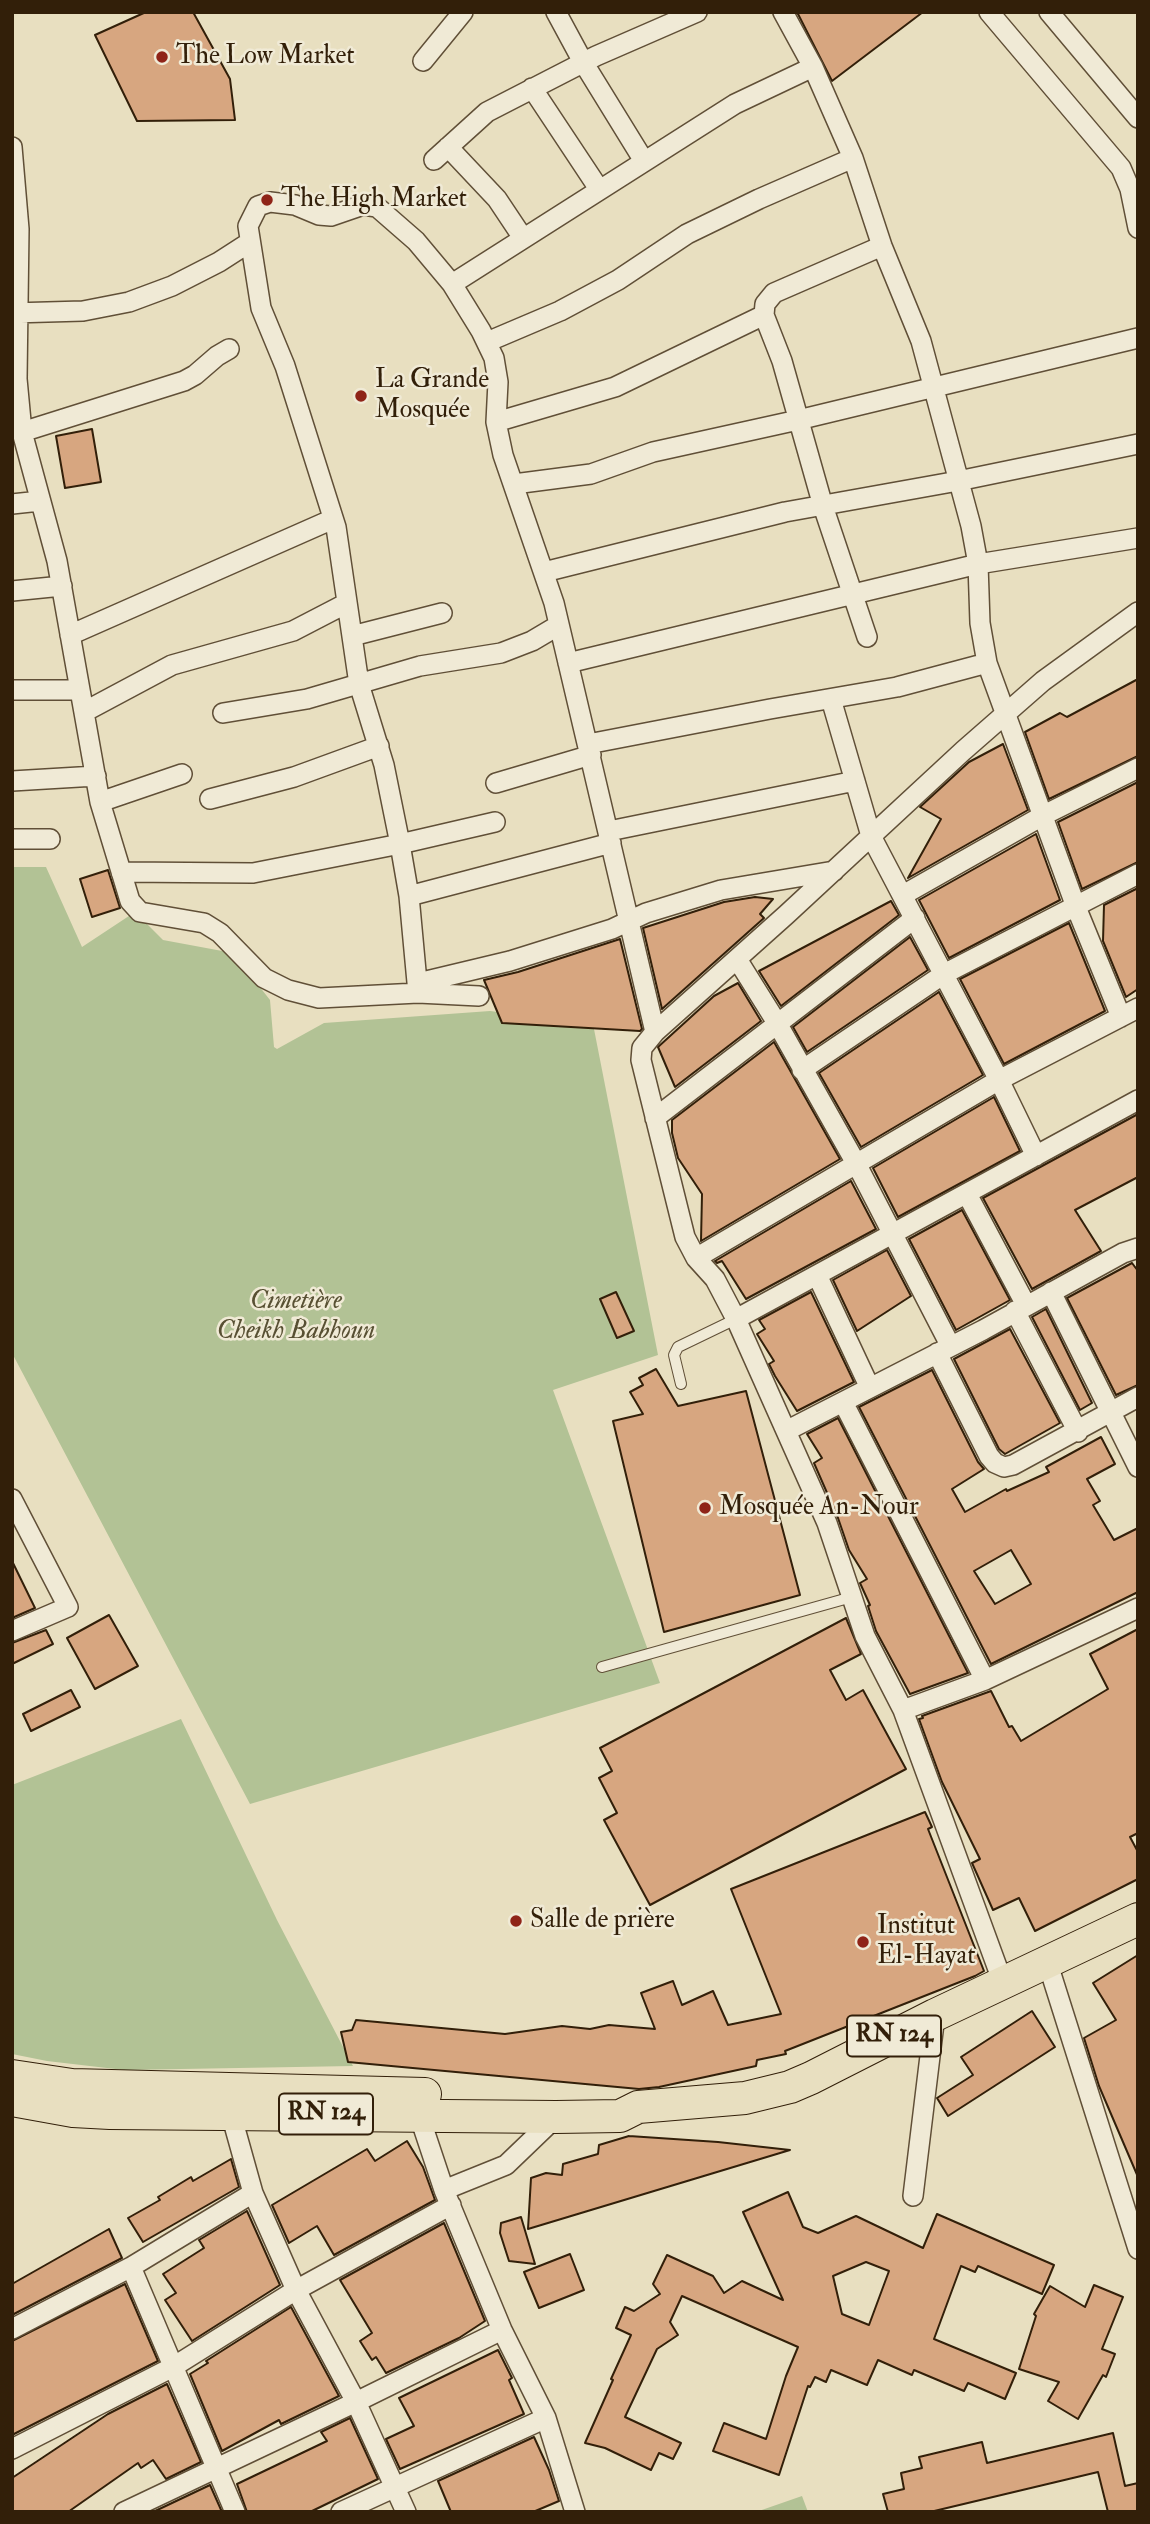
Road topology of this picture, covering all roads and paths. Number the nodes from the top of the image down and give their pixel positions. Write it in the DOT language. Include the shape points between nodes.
graph roads {
  1 [pos="463,12"];
  2 [pos="556,12"];
  3 [pos="697,12"];
  4 [pos="783,12"];
  5 [pos="989,12"];
  6 [pos="1049,12"];
  7 [pos="423,61"];
  8 [pos="583,62"];
  9 [pos="813,66"];
  10 [pos="532,88"];
  11 [pos="1138,118"];
  12 [pos="12,147"];
  13 [pos="853,158"];
  14 [pos="644,161"];
  15 [pos="599,189"];
  16 [pos="1138,228"];
  17 [pos="523,238"];
  18 [pos="250,242"];
  19 [pos="882,246"];
  20 [pos="452,284"];
  21 [pos="15,313"];
  22 [pos="764,315"];
  23 [pos="1138,338"];
  24 [pos="487,342"];
  25 [pos="229,349"];
  26 [pos="935,387"];
  27 [pos="16,409"];
  28 [pos="798,420"];
  29 [pos="496,422"];
  30 [pos="22,432"];
  31 [pos="1138,444"];
  32 [pos="958,481"];
  33 [pos="514,484"];
  34 [pos="40,501"];
  35 [pos="12,504"];
  36 [pos="823,506"];
  37 [pos="333,519"];
  38 [pos="1138,538"];
  39 [pos="978,564"];
  40 [pos="544,572"];
  41 [pos="62,586"];
  42 [pos="12,592"];
  43 [pos="853,595"];
  44 [pos="347,603"];
  45 [pos="442,612"];
  46 [pos="1138,612"];
  47 [pos="559,625"];
  48 [pos="70,635"];
  49 [pos="352,636"];
  50 [pos="867,637"];
  51 [pos="568,663"];
  52 [pos="987,663"];
  53 [pos="359,684"];
  54 [pos="12,690"];
  55 [pos="80,690"];
  56 [pos="831,699"];
  57 [pos="84,712"];
  58 [pos="223,713"];
  59 [pos="1007,713"];
  60 [pos="379,746"];
  61 [pos="590,750"];
  62 [pos="1138,768"];
  63 [pos="182,774"];
  64 [pos="96,776"];
  65 [pos="855,780"];
  66 [pos="12,781"];
  67 [pos="496,783"];
  68 [pos="210,799"];
  69 [pos="100,802"];
  70 [pos="1044,815"];
  71 [pos="495,822"];
  72 [pos="871,836"];
  73 [pos="610,837"];
  74 [pos="12,839"];
  75 [pos="50,839"];
  76 [pos="400,844"];
  77 [pos="834,871"];
  78 [pos="121,872"];
  79 [pos="1138,874"];
  80 [pos="903,895"];
  81 [pos="408,897"];
  82 [pos="1076,907"];
  83 [pos="915,918"];
  84 [pos="628,922"];
  85 [pos="737,959"];
  86 [pos="944,974"];
  87 [pos="418,988"];
  88 [pos="479,996"];
  89 [pos="1129,1012"];
  90 [pos="777,1023"];
  91 [pos="655,1032"];
  92 [pos="803,1070"];
  93 [pos="999,1080"];
  94 [pos="1138,1100"];
  95 [pos="655,1118"];
  96 [pos="1036,1156"];
  97 [pos="857,1165"];
  98 [pos="967,1194"];
  99 [pos="893,1233"];
  100 [pos="1135,1256"];
  101 [pos="696,1258"];
  102 [pos="817,1275"];
  103 [pos="1051,1292"];
  104 [pos="1021,1308"];
  105 [pos="736,1319"];
  106 [pos="944,1349"];
  107 [pos="681,1384"];
  108 [pos="870,1388"];
  109 [pos="1138,1397"];
  110 [pos="843,1402"];
  111 [pos="1111,1411"];
  112 [pos="786,1431"];
  113 [pos="1078,1432"];
  114 [pos="1138,1466"];
  115 [pos="12,1499"];
  116 [pos="852,1597"];
  117 [pos="1138,1608"];
  118 [pos="12,1631"];
  119 [pos="602,1667"];
  120 [pos="985,1680"];
  121 [pos="903,1710"];
  122 [pos="1138,1919"];
  123 [pos="1047,1961"];
  124 [pos="1003,1983"];
  125 [pos="934,2015"];
  126 [pos="12,2076"];
  127 [pos="12,2100"];
  128 [pos="226,2100"];
  129 [pos="638,2107"];
  130 [pos="419,2115"];
  131 [pos="556,2116"];
  132 [pos="253,2193"];
  133 [pos="913,2196"];
  134 [pos="448,2198"];
  135 [pos="1138,2249"];
  136 [pos="131,2267"];
  137 [pos="296,2290"];
  138 [pos="12,2329"];
  139 [pos="502,2330"];
  140 [pos="173,2367"];
  141 [pos="356,2402"];
  142 [pos="546,2418"];
  143 [pos="12,2449"];
  144 [pos="215,2470"];
  145 [pos="395,2486"];
  146 [pos="124,2512"];
  147 [pos="235,2512"];
  148 [pos="341,2512"];
  149 [pos="406,2512"];
  150 [pos="575,2512"];
  1 -- 7 [label="street"];
  2 -- 8 [label="street"];
  3 -- 8 [label="street"];
  4 -- 9 [label="street"];
  5 -- 16 [label="street" via="1121,168"];
  6 -- 11 [label="street"];
  8 -- 10 [label="street"];
  8 -- 14 [label="street"];
  9 -- 13 [label="street"];
  9 -- 14 [label="street" via="735,104"];
  10 -- 15 [label="street"];
  10 -- 17 [label="street" via="487,112 441,153 497,199"];
  12 -- 21 [label="street" via="19,229"];
  13 -- 19 [label="street"];
  13 -- 24 [label="street" via="687,234 618,280"];
  14 -- 15 [label="street"];
  15 -- 17 [label="street"];
  17 -- 20 [label="street"];
  18 -- 20 [label="street" via="252,214 270,202 331,216 371,205 416,241"];
  18 -- 21 [label="street" via="184,280 129,302 83,310"];
  18 -- 37 [label="street" via="261,308 285,366"];
  19 -- 22 [label="street" via="774,293 765,304"];
  19 -- 26 [label="street" via="922,341"];
  20 -- 24 [label="street"];
  21 -- 27 [label="street"];
  22 -- 28 [label="street"];
  22 -- 29 [label="street" via="615,387"];
  23 -- 26 [label="street"];
  24 -- 29 [label="street" via="498,382"];
  25 -- 30 [label="street" via="184,380"];
  26 -- 28 [label="street"];
  26 -- 32 [label="street"];
  27 -- 30 [label="street"];
  28 -- 33 [label="street" via="653,452 591,474"];
  28 -- 36 [label="street"];
  29 -- 33 [label="street"];
  30 -- 34 [label="street"];
  31 -- 32 [label="street"];
  32 -- 36 [label="street"];
  32 -- 39 [label="street"];
  33 -- 40 [label="street"];
  34 -- 35 [label="street"];
  34 -- 41 [label="street"];
  36 -- 40 [label="street"];
  36 -- 43 [label="street"];
  37 -- 44 [label="street"];
  37 -- 48 [label="street"];
  38 -- 39 [label="street"];
  39 -- 43 [label="street"];
  39 -- 52 [label="street"];
  40 -- 47 [label="street"];
  41 -- 42 [label="street"];
  41 -- 48 [label="street"];
  43 -- 50 [label="street"];
  43 -- 51 [label="street"];
  44 -- 49 [label="street"];
  44 -- 57 [label="street" via="293,631 172,666"];
  45 -- 49 [label="street"];
  46 -- 59 [label="street"];
  47 -- 51 [label="street"];
  47 -- 53 [label="street" via="502,653 420,666"];
  48 -- 55 [label="street"];
  49 -- 53 [label="street"];
  51 -- 61 [label="street"];
  52 -- 56 [label="street"];
  52 -- 59 [label="street"];
  53 -- 58 [label="street" via="307,699"];
  53 -- 60 [label="street"];
  54 -- 55 [label="street"];
  55 -- 57 [label="street"];
  56 -- 61 [label="street"];
  56 -- 65 [label="street"];
  57 -- 64 [label="street"];
  59 -- 70 [label="street"];
  59 -- 72 [label="street"];
  60 -- 68 [label="street" via="294,777"];
  60 -- 76 [label="street"];
  61 -- 67 [label="street"];
  61 -- 73 [label="street"];
  62 -- 70 [label="street"];
  63 -- 69 [label="street"];
  64 -- 66 [label="street"];
  64 -- 69 [label="street"];
  65 -- 72 [label="street"];
  65 -- 73 [label="street"];
  69 -- 78 [label="street"];
  70 -- 80 [label="street"];
  70 -- 82 [label="street"];
  71 -- 76 [label="street"];
  72 -- 77 [label="street"];
  72 -- 80 [label="street"];
  73 -- 81 [label="street"];
  73 -- 84 [label="street"];
  74 -- 75 [label="street"];
  76 -- 78 [label="street" via="253,873"];
  76 -- 81 [label="street"];
  77 -- 84 [label="street" via="721,890"];
  77 -- 85 [label="street"];
  78 -- 87 [label="street" via="135,908 150,915 204,923 264,978 288,990 319,998"];
  79 -- 82 [label="street"];
  80 -- 83 [label="street"];
  81 -- 87 [label="street"];
  82 -- 86 [label="street"];
  82 -- 89 [label="street"];
  83 -- 86 [label="street"];
  83 -- 90 [label="street"];
  84 -- 87 [label="street"];
  84 -- 91 [label="street"];
  85 -- 90 [label="street"];
  85 -- 91 [label="street"];
  86 -- 92 [label="street"];
  86 -- 93 [label="street"];
  87 -- 88 [label="street"];
  89 -- 93 [label="street"];
  90 -- 92 [label="street"];
  90 -- 95 [label="street"];
  91 -- 95 [label="street" via="642,1048 641,1060"];
  92 -- 97 [label="street"];
  93 -- 96 [label="street"];
  93 -- 97 [label="street"];
  94 -- 96 [label="street"];
  95 -- 101 [label="street" via="685,1237"];
  96 -- 98 [label="street"];
  97 -- 99 [label="street"];
  97 -- 101 [label="street"];
  98 -- 99 [label="street"];
  98 -- 104 [label="street"];
  99 -- 102 [label="street"];
  99 -- 106 [label="street"];
  100 -- 103 [label="street" via="1123,1253"];
  101 -- 105 [label="street" via="715,1279"];
  102 -- 105 [label="street"];
  102 -- 108 [label="street"];
  103 -- 104 [label="street"];
  103 -- 111 [label="street"];
  104 -- 106 [label="street"];
  104 -- 113 [label="street"];
  105 -- 107 [label="lane" via="678,1347 674,1355"];
  105 -- 112 [label="street"];
  106 -- 108 [label="street"];
  106 -- 113 [label="street" via="995,1463 1013,1465"];
  108 -- 110 [label="street"];
  109 -- 111 [label="street"];
  110 -- 112 [label="street"];
  110 -- 120 [label="street"];
  111 -- 113 [label="street"];
  111 -- 114 [label="street"];
  112 -- 116 [label="street" via="827,1523"];
  115 -- 118 [label="street" via="68,1607"];
  116 -- 119 [label="lane"];
  116 -- 121 [label="street" via="865,1636"];
  117 -- 120 [label="street"];
  120 -- 121 [label="street"];
  121 -- 124 [label="street"];
  122 -- 123 [label="main road, RN 124"];
  123 -- 124 [label="main road, RN 124"];
  123 -- 135 [label="street"];
  124 -- 125 [label="main road, RN 124"];
  125 -- 129 [label="main road, RN 124" via="790,2087 746,2098"];
  125 -- 133 [label="street"];
  126 -- 128 [label="main road, RN 124"];
  127 -- 128 [label="main road, RN 124" via="110,2113"];
  128 -- 129 [label="main road, RN 124" via="619,2099"];
  128 -- 130 [label="main road, RN 124"];
  128 -- 132 [label="street"];
  129 -- 131 [label="main road, RN 124" via="620,2116"];
  130 -- 131 [label="main road, RN 124"];
  130 -- 134 [label="street"];
  131 -- 134 [label="street" via="506,2165"];
  132 -- 136 [label="street"];
  132 -- 137 [label="street"];
  134 -- 137 [label="street"];
  134 -- 139 [label="street"];
  136 -- 138 [label="street"];
  136 -- 140 [label="street"];
  137 -- 140 [label="street"];
  137 -- 141 [label="street"];
  139 -- 141 [label="street"];
  139 -- 142 [label="street"];
  140 -- 143 [label="street"];
  140 -- 144 [label="street"];
  141 -- 144 [label="street"];
  141 -- 145 [label="street"];
  142 -- 145 [label="street"];
  142 -- 150 [label="street"];
  144 -- 146 [label="street"];
  144 -- 147 [label="street"];
  145 -- 148 [label="street"];
  145 -- 149 [label="street"];
}
